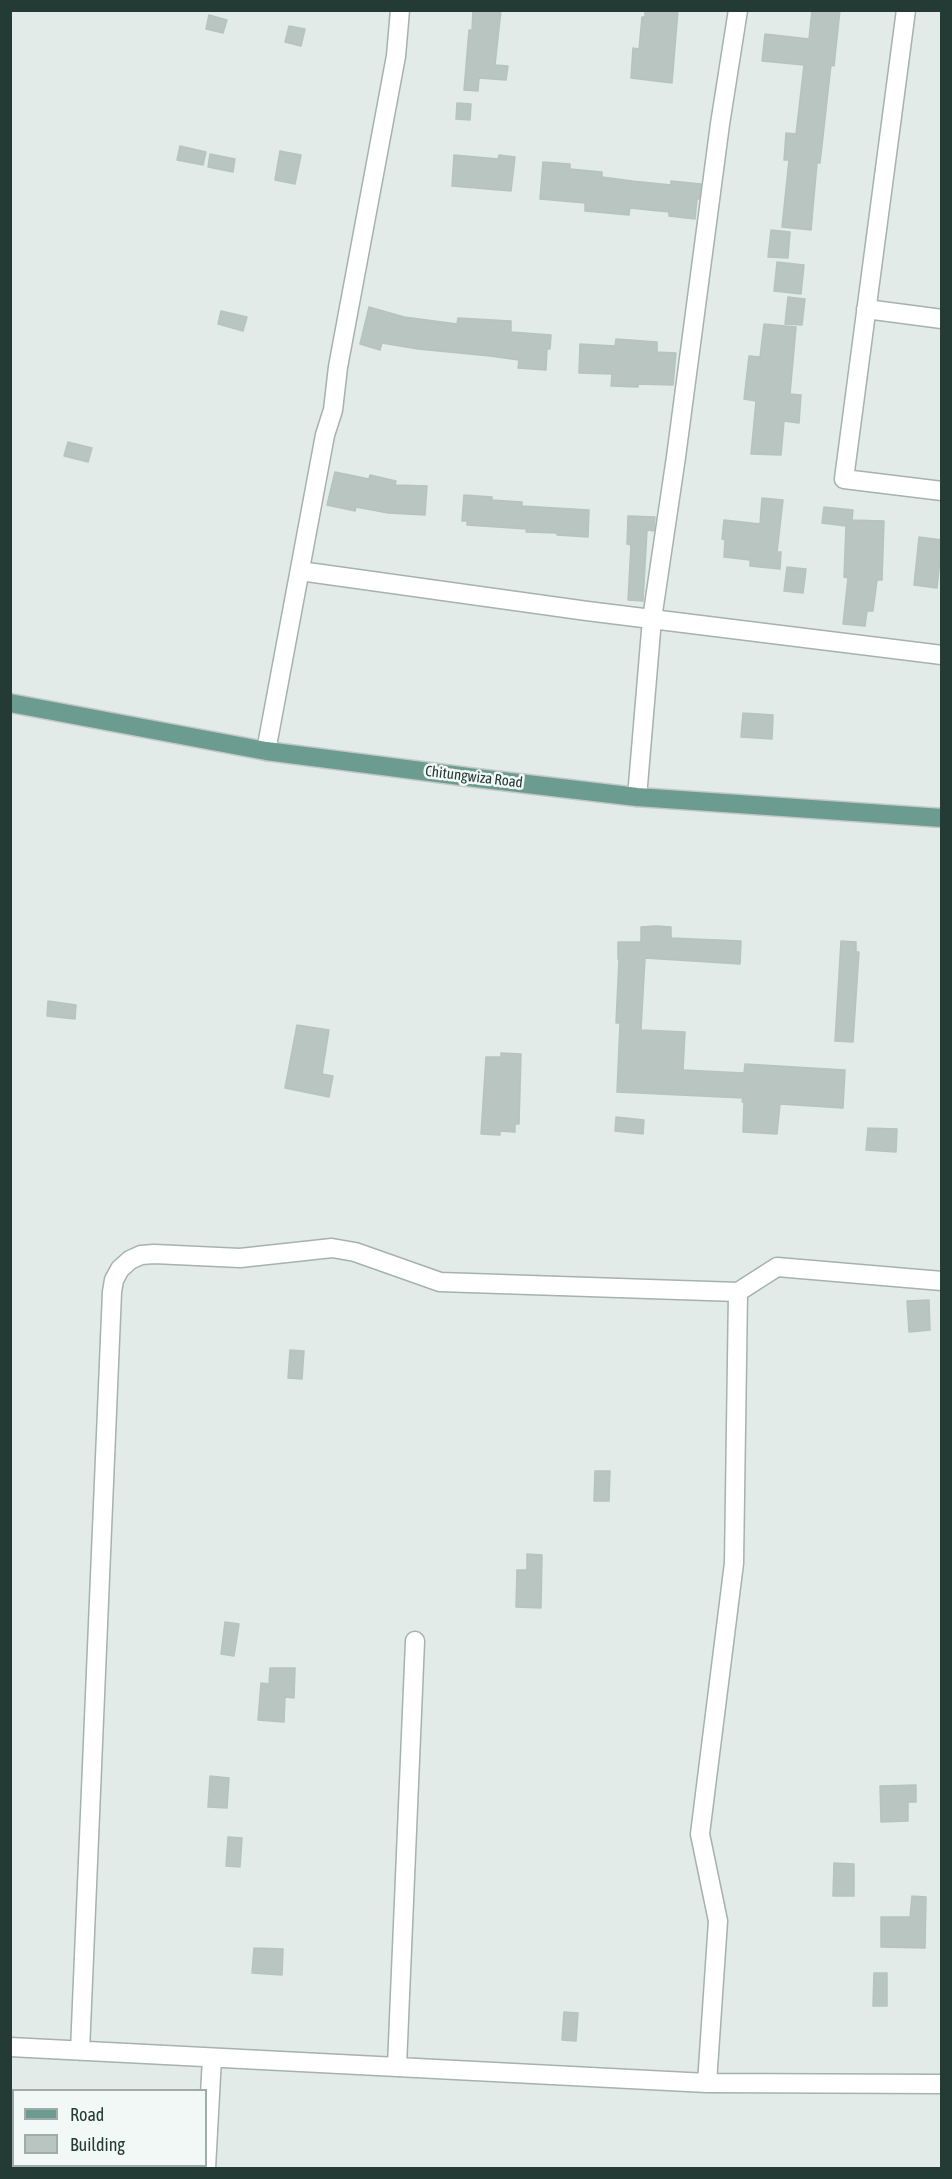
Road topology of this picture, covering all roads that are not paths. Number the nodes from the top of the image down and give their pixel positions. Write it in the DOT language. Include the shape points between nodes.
graph roads {
  1 [pos="400,10"];
  2 [pos="738,10"];
  3 [pos="906,10"];
  4 [pos="866,309"];
  5 [pos="942,319"];
  6 [pos="942,491"];
  7 [pos="300,571"];
  8 [pos="652,619"];
  9 [pos="942,655"];
  10 [pos="10,703"];
  11 [pos="266,751"];
  12 [pos="637,796"];
  13 [pos="942,818"];
  14 [pos="942,1281"];
  15 [pos="738,1292"];
  16 [pos="415,1641"];
  17 [pos="10,2047"];
  18 [pos="80,2051"];
  19 [pos="212,2058"];
  20 [pos="397,2066"];
  21 [pos="707,2083"];
  22 [pos="942,2084"];
  23 [pos="207,2150"];
  1 -- 7 [label="street" via="396,56 333,410"];
  2 -- 8 [label="street"];
  3 -- 4 [label="street"];
  4 -- 5 [label="street"];
  4 -- 6 [label="street" via="844,479"];
  7 -- 8 [label="street"];
  7 -- 11 [label="street"];
  8 -- 9 [label="street"];
  8 -- 12 [label="street"];
  10 -- 11 [label="main road, Chitungwiza Road"];
  11 -- 12 [label="main road, Chitungwiza Road"];
  12 -- 13 [label="main road, Chitungwiza Road"];
  14 -- 15 [label="street" via="777,1268"];
  15 -- 18 [label="street" via="440,1282 355,1252 332,1248 240,1258 153,1254 135,1258 120,1269 112,1292"];
  15 -- 21 [label="street" via="734,1563 700,1834 718,1921"];
  16 -- 20 [label="street"];
  17 -- 18 [label="street"];
  18 -- 19 [label="street"];
  19 -- 20 [label="street"];
  19 -- 23 [label="street"];
  20 -- 21 [label="street"];
  21 -- 22 [label="street"];
}
